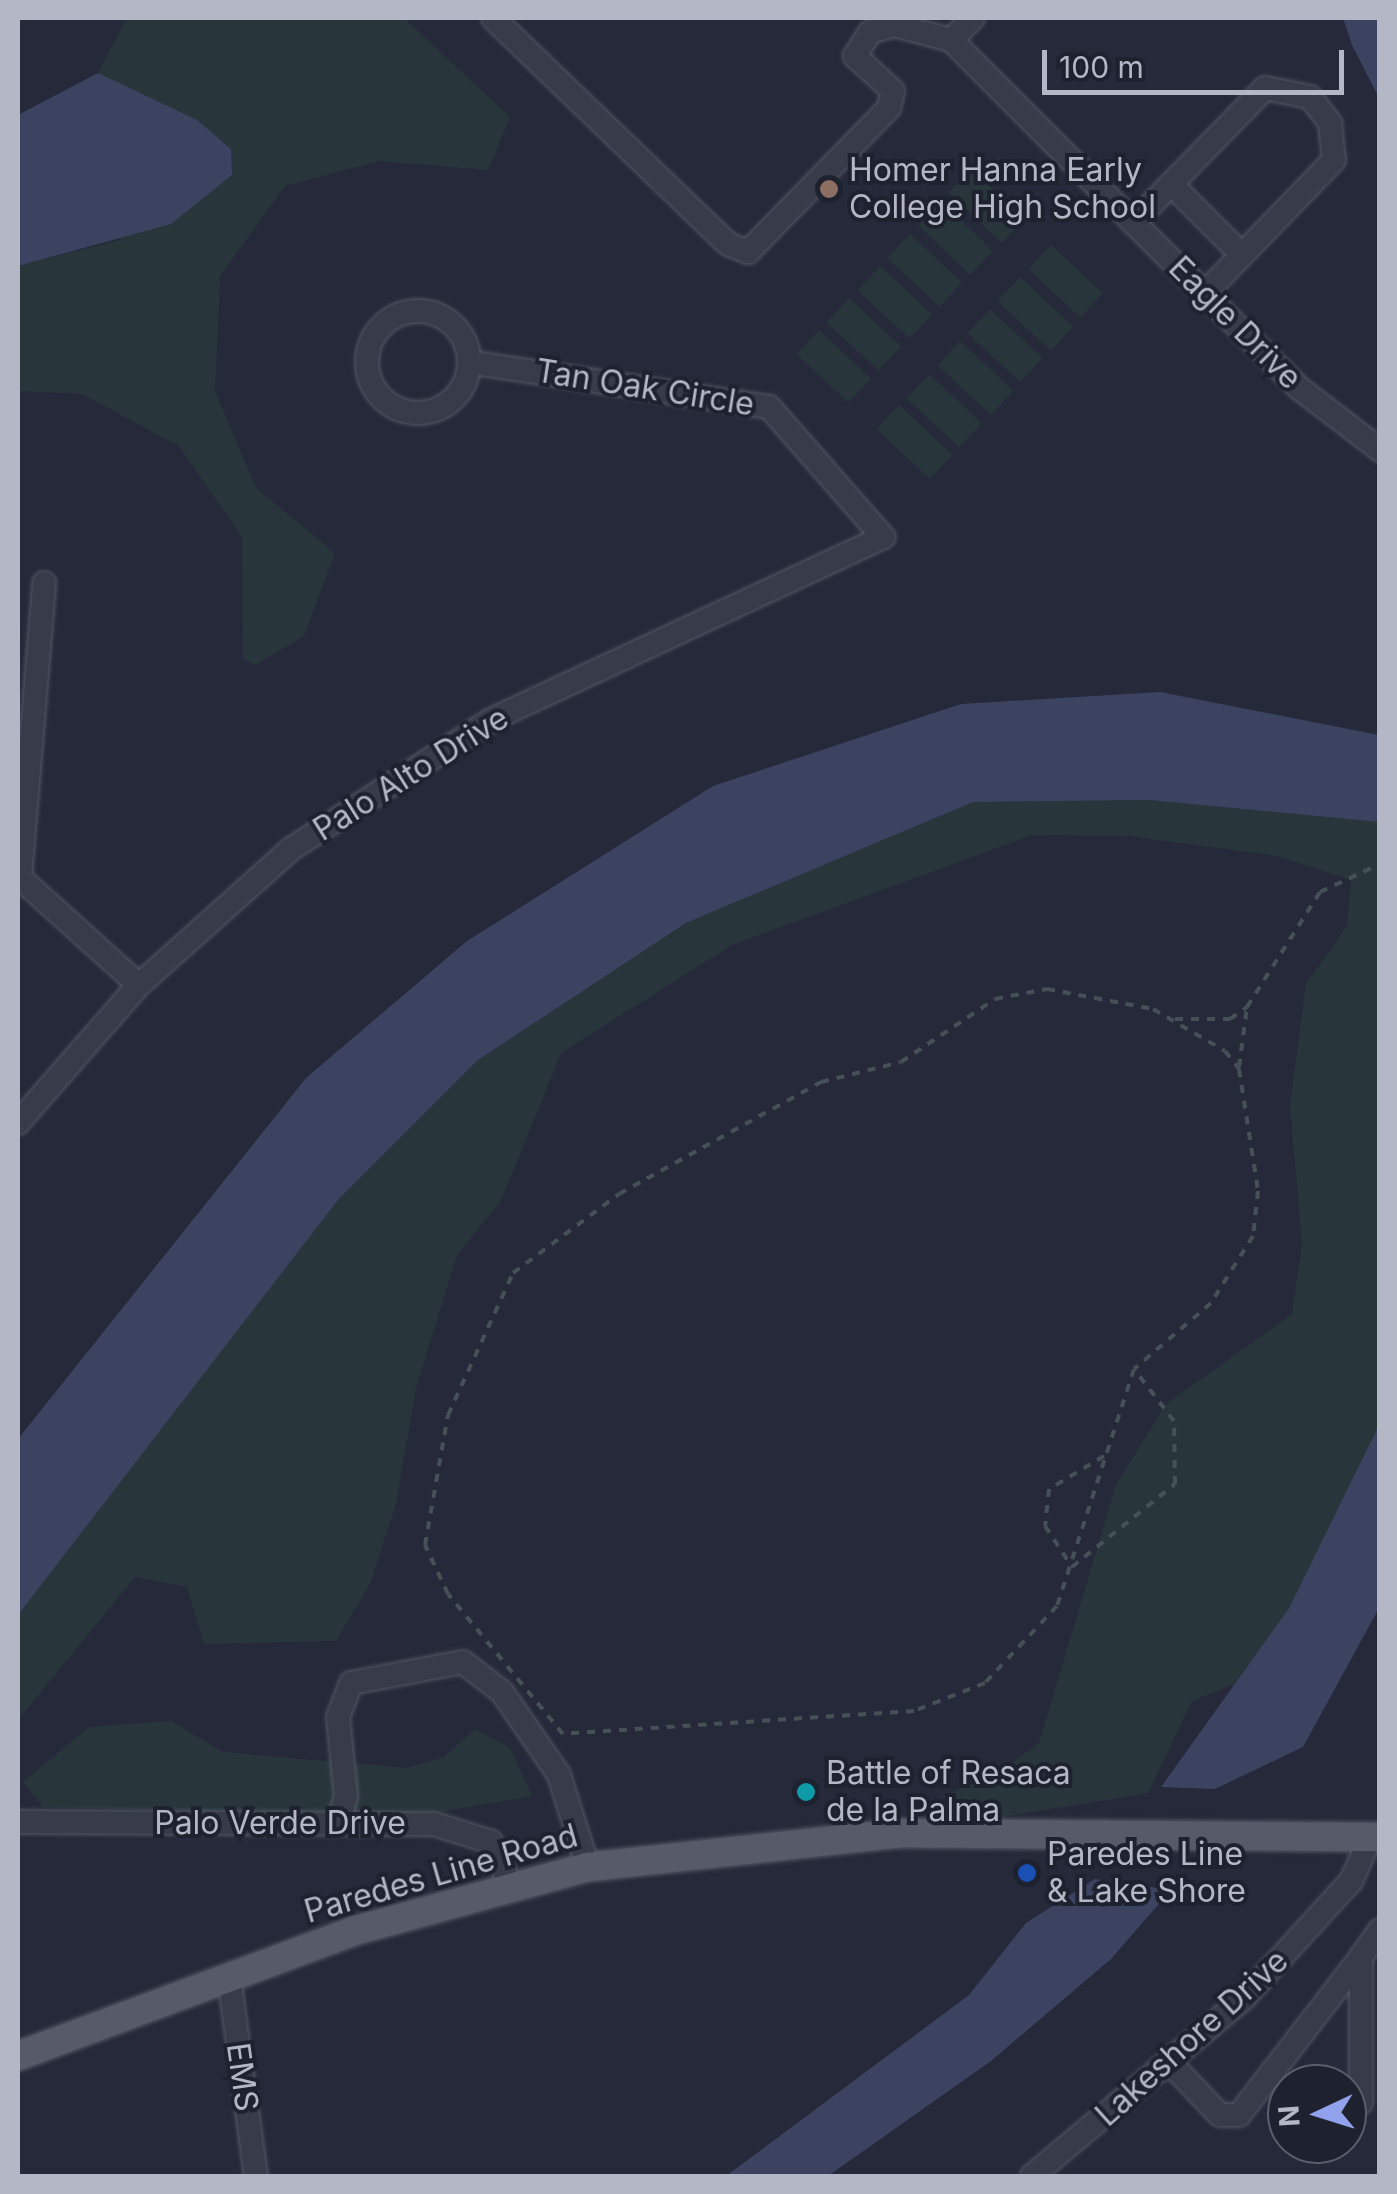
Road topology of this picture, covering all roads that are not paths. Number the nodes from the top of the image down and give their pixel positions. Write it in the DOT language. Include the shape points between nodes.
graph roads {
  1 [pos="492,18"];
  2 [pos="973,18"];
  3 [pos="894,21"];
  4 [pos="951,40"];
  5 [pos="1170,184"];
  6 [pos="1133,222"];
  7 [pos="1242,255"];
  8 [pos="1204,294"];
  9 [pos="468,362"];
  10 [pos="1380,450"];
  11 [pos="883,537"];
  12 [pos="44,583"];
  13 [pos="19,879"];
  14 [pos="139,985"];
  15 [pos="18,1122"];
  16 [pos="18,1822"];
  17 [pos="338,1824"];
  18 [pos="1376,1837"];
  19 [pos="588,1867"];
  20 [pos="510,1884"];
  21 [pos="1380,1930"];
  22 [pos="1361,1957"];
  23 [pos="229,1977"];
  24 [pos="18,2056"];
  25 [pos="1168,2061"];
  26 [pos="1362,2064"];
  27 [pos="256,2176"];
  28 [pos="1032,2176"];
  1 -- 3 [label="street" via="728,244 748,252 889,108 893,91 855,56 870,32"];
  2 -- 4 [label="street"];
  3 -- 4 [label="street"];
  4 -- 6 [label="street, Eagle Drive"];
  5 -- 6 [label="street"];
  5 -- 7 [label="street"];
  5 -- 7 [label="street" via="1265,88 1310,97 1330,123 1334,160"];
  6 -- 8 [label="street, Eagle Drive"];
  7 -- 8 [label="street"];
  8 -- 10 [label="street, Eagle Drive" via="1299,388"];
  9 -- 9 [label="street" via="448,320 417,311 388,320 366,362 378,395 409,413 443,407"];
  9 -- 11 [label="street, Tan Oak Circle" via="769,407"];
  11 -- 14 [label="street, Palo Alto Drive" via="491,720 291,849"];
  12 -- 13 [label="street"];
  13 -- 14 [label="street"];
  14 -- 15 [label="street, Palo Alto Drive"];
  16 -- 17 [label="street, Palo Verde Drive"];
  17 -- 19 [label="street" via="346,1796 338,1717 351,1683 463,1662 502,1692 559,1774"];
  17 -- 20 [label="street, Palo Verde Drive" via="471,1833 491,1842"];
  18 -- 19 [label="main road, Paredes Line Road" via="900,1833"];
  18 -- 25 [label="street, Lakeshore Drive" via="1351,1881 1301,1939"];
  19 -- 20 [label="main road, Paredes Line Road"];
  20 -- 23 [label="main road, Paredes Line Road"];
  21 -- 22 [label="street"];
  22 -- 25 [label="street" via="1240,2115 1220,2116"];
  22 -- 26 [label="street"];
  23 -- 24 [label="main road, Paredes Line Road"];
  23 -- 27 [label="street, EMS"];
  25 -- 28 [label="street, Lakeshore Drive"];
}
